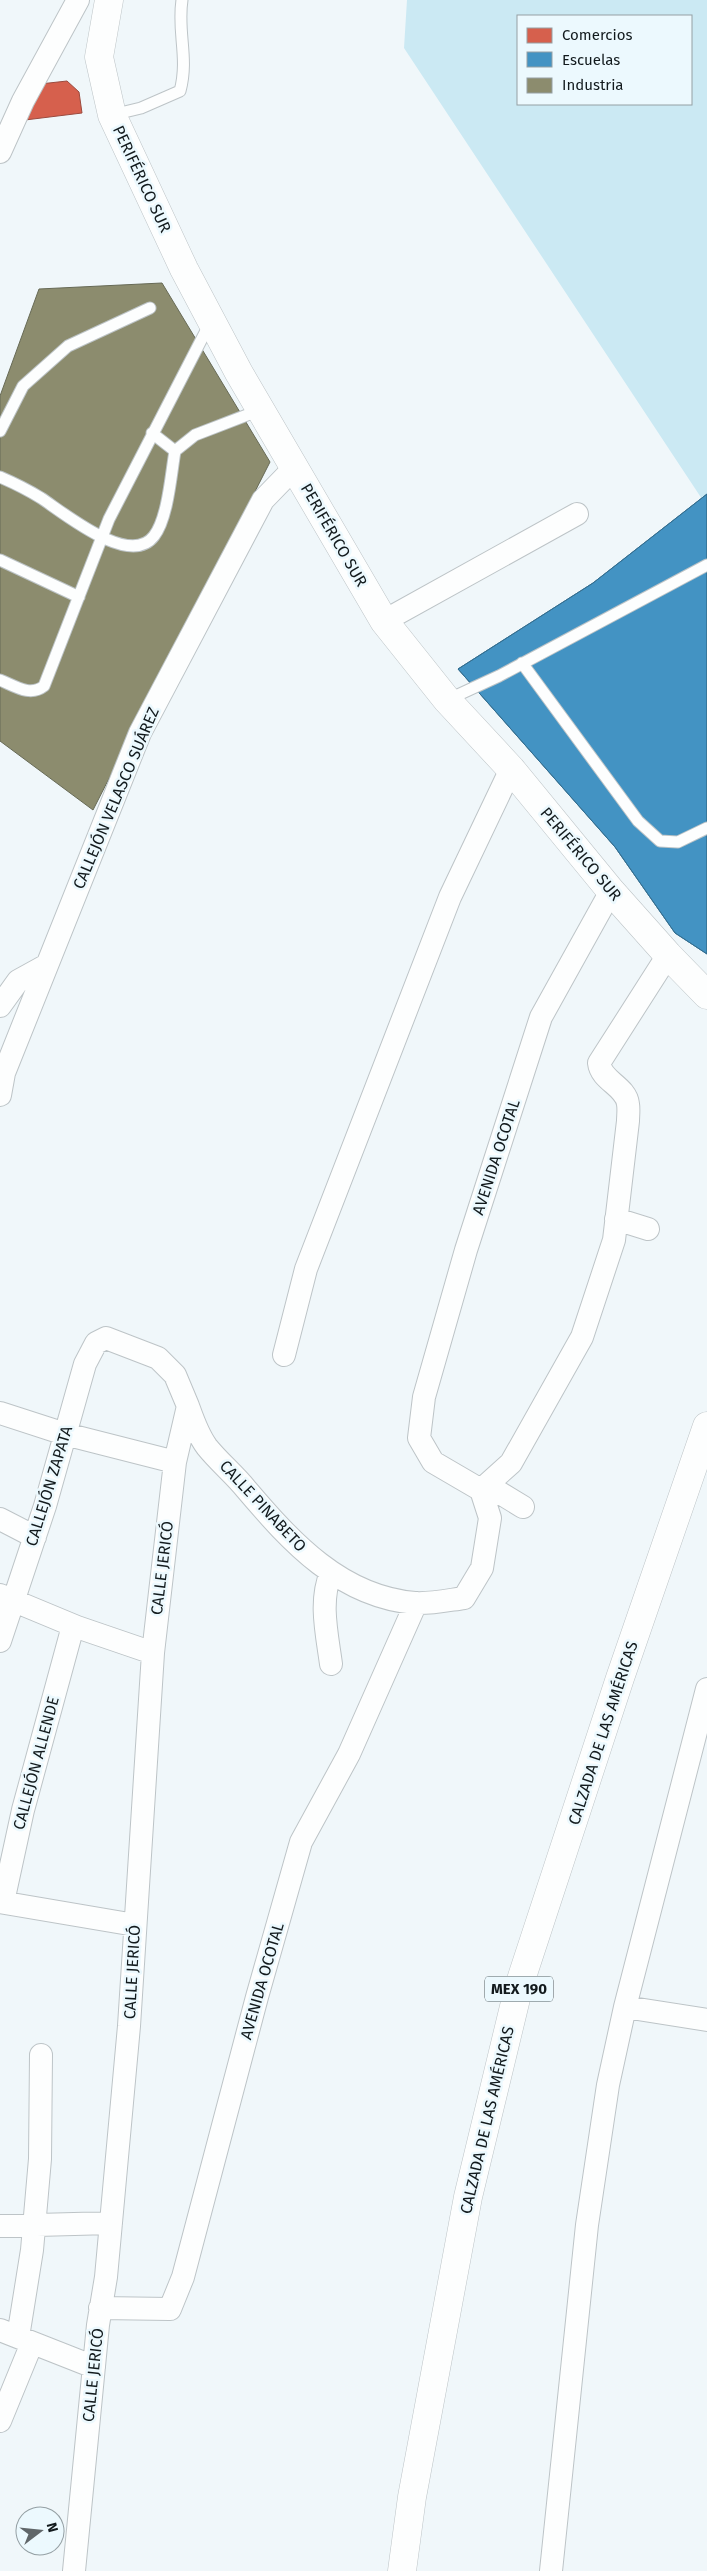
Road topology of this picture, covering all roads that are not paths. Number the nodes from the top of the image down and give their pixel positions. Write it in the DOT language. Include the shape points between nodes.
graph roads {
  1 [pos="78,0"];
  2 [pos="109,0"];
  3 [pos="182,0"];
  4 [pos="112,116"];
  5 [pos="2,141"];
  6 [pos="150,308"];
  7 [pos="211,321"];
  8 [pos="260,410"];
  9 [pos="0,432"];
  10 [pos="152,433"];
  11 [pos="175,451"];
  12 [pos="294,467"];
  13 [pos="0,477"];
  14 [pos="577,514"];
  15 [pos="102,538"];
  16 [pos="0,560"];
  17 [pos="707,565"];
  18 [pos="79,597"];
  19 [pos="384,621"];
  20 [pos="522,663"];
  21 [pos="0,680"];
  22 [pos="447,700"];
  23 [pos="510,768"];
  24 [pos="707,828"];
  25 [pos="611,891"];
  26 [pos="668,955"];
  27 [pos="47,966"];
  28 [pos="707,995"];
  29 [pos="0,1006"];
  30 [pos="0,1095"];
  31 [pos="616,1219"];
  32 [pos="648,1230"];
  33 [pos="284,1355"];
  34 [pos="188,1406"];
  35 [pos="0,1412"];
  36 [pos="707,1426"];
  37 [pos="66,1434"];
  38 [pos="174,1462"];
  39 [pos="484,1488"];
  40 [pos="523,1506"];
  41 [pos="0,1520"];
  42 [pos="35,1537"];
  43 [pos="331,1573"];
  44 [pos="7,1598"];
  45 [pos="416,1603"];
  46 [pos="73,1626"];
  47 [pos="0,1641"];
  48 [pos="153,1653"];
  49 [pos="331,1664"];
  50 [pos="707,1689"];
  51 [pos="2,1902"];
  52 [pos="135,1925"];
  53 [pos="625,2006"];
  54 [pos="707,2020"];
  55 [pos="42,2054"];
  56 [pos="111,2223"];
  57 [pos="0,2226"];
  58 [pos="34,2226"];
  59 [pos="100,2308"];
  60 [pos="17,2336"];
  61 [pos="94,2367"];
  62 [pos="0,2421"];
  63 [pos="74,2571"];
  64 [pos="402,2571"];
  65 [pos="552,2571"];
  1 -- 5 [label="street"];
  2 -- 4 [label="main road, PERIFÉRICO SUR" via="99,57"];
  3 -- 4 [label="lane" via="185,73 180,92"];
  4 -- 7 [label="main road, PERIFÉRICO SUR"];
  6 -- 9 [label="lane" via="68,346 23,386"];
  7 -- 8 [label="main road, PERIFÉRICO SUR"];
  7 -- 10 [label="lane"];
  8 -- 11 [label="lane" via="195,435"];
  8 -- 12 [label="main road, PERIFÉRICO SUR"];
  10 -- 11 [label="lane"];
  10 -- 15 [label="lane"];
  11 -- 15 [label="lane" via="156,534 147,544 133,546"];
  12 -- 19 [label="main road, PERIFÉRICO SUR"];
  12 -- 27 [label="street, CALLEJÓN VELASCO SUÁREZ" via="264,500 140,733"];
  13 -- 15 [label="lane"];
  14 -- 19 [label="street"];
  15 -- 18 [label="lane"];
  16 -- 18 [label="lane"];
  17 -- 20 [label="lane"];
  18 -- 21 [label="lane" via="44,686 29,692"];
  19 -- 22 [label="main road, PERIFÉRICO SUR"];
  20 -- 22 [label="lane"];
  20 -- 24 [label="lane" via="638,821 660,842 678,842"];
  22 -- 23 [label="main road, PERIFÉRICO SUR"];
  23 -- 25 [label="main road, PERIFÉRICO SUR"];
  23 -- 33 [label="street" via="450,897 313,1250"];
  25 -- 26 [label="main road, PERIFÉRICO SUR"];
  25 -- 39 [label="street, AVENIDA OCOTAL" via="542,1017 466,1250 424,1397 419,1438 433,1462"];
  26 -- 28 [label="main road, PERIFÉRICO SUR"];
  26 -- 31 [label="street" via="598,1063 600,1071 622,1092 628,1103"];
  27 -- 29 [label="street" via="18,981"];
  27 -- 30 [label="street, CALLEJÓN VELASCO SUÁREZ" via="4,1073"];
  31 -- 32 [label="street"];
  31 -- 39 [label="street" via="614,1240 582,1337 510,1463"];
  34 -- 37 [label="street, CALLEJÓN ZAPATA" via="175,1375 158,1358 106,1338 96,1343 85,1364"];
  34 -- 38 [label="street, CALLE JERICÓ"];
  34 -- 43 [label="street, CALLE PINABETO" via="207,1447 284,1533"];
  35 -- 37 [label="street"];
  36 -- 64 [label="main road, CALZADA DE LAS AMÉRICAS / MEX 190" via="620,1678 520,1986 468,2197 412,2497"];
  37 -- 38 [label="street"];
  37 -- 42 [label="street, CALLEJÓN ZAPATA"];
  38 -- 48 [label="street, CALLE JERICÓ"];
  39 -- 40 [label="street"];
  39 -- 45 [label="street, CALLE PINABETO" via="490,1518 482,1568 464,1598"];
  41 -- 42 [label="street"];
  42 -- 44 [label="street, CALLEJÓN ZAPATA"];
  43 -- 45 [label="street, CALLE PINABETO" via="374,1594"];
  43 -- 49 [label="street" via="326,1585 325,1603"];
  44 -- 46 [label="street"];
  44 -- 47 [label="street, CALLEJÓN ZAPATA"];
  45 -- 59 [label="street, AVENIDA OCOTAL" via="349,1754 301,1842 183,2277 170,2309"];
  46 -- 48 [label="street"];
  46 -- 51 [label="street, CALLEJÓN ALLENDE" via="23,1810"];
  48 -- 52 [label="street, CALLE JERICÓ"];
  50 -- 53 [label="street"];
  51 -- 52 [label="street"];
  52 -- 56 [label="street, CALLE JERICÓ"];
  53 -- 54 [label="street"];
  53 -- 65 [label="street" via="608,2085 587,2225"];
  55 -- 58 [label="street" via="40,2159"];
  56 -- 58 [label="street"];
  56 -- 59 [label="street, CALLE JERICÓ"];
  57 -- 58 [label="street"];
  58 -- 60 [label="street"];
  59 -- 61 [label="street, CALLE JERICÓ"];
  60 -- 61 [label="street"];
  60 -- 62 [label="street"];
  61 -- 63 [label="street, CALLE JERICÓ"];
}
